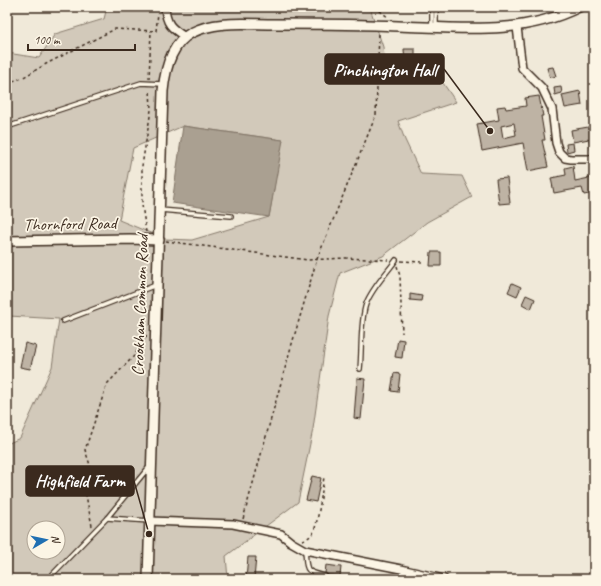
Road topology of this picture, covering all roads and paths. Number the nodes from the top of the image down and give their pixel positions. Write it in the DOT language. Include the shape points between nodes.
graph roads {
  1 [pos="159,7"];
  2 [pos="165,7"];
  3 [pos="375,7"];
  4 [pos="432,7"];
  5 [pos="436,7"];
  6 [pos="578,7"];
  7 [pos="379,25"];
  8 [pos="398,26"];
  9 [pos="434,27"];
  10 [pos="516,27"];
  11 [pos="151,31"];
  12 [pos="185,37"];
  13 [pos="7,83"];
  14 [pos="149,83"];
  15 [pos="164,84"];
  16 [pos="7,127"];
  17 [pos="591,159"];
  18 [pos="159,210"];
  19 [pos="231,216"];
  20 [pos="147,240"];
  21 [pos="158,240"];
  22 [pos="7,241"];
  23 [pos="317,259"];
  24 [pos="396,260"];
  25 [pos="424,262"];
  26 [pos="157,285"];
  27 [pos="64,321"];
  28 [pos="148,333"];
  29 [pos="402,334"];
  30 [pos="360,369"];
  31 [pos="152,464"];
  32 [pos="324,477"];
  33 [pos="107,518"];
  34 [pos="150,521"];
  35 [pos="241,526"];
  36 [pos="93,533"];
  37 [pos="291,542"];
  38 [pos="305,550"];
  39 [pos="325,576"];
  40 [pos="436,578"];
  41 [pos="48,579"];
  42 [pos="148,579"];
  43 [pos="444,579"];
  1 -- 11 [label="path" via="156,31"];
  2 -- 12 [label="street" via="166,18 172,29"];
  3 -- 8 [label="path"];
  4 -- 9 [label="lane"];
  5 -- 9 [label="lane"];
  6 -- 10 [label="street" via="552,19"];
  7 -- 8 [label="street"];
  7 -- 12 [label="street" via="226,24 210,26"];
  7 -- 23 [label="path" via="376,115"];
  8 -- 9 [label="street"];
  9 -- 10 [label="street"];
  10 -- 17 [label="street" via="522,68 546,95 552,109 556,143 561,156"];
  11 -- 13 [label="path" via="115,29 22,78"];
  11 -- 14 [label="path"];
  12 -- 15 [label="street, Crookham Common Road" via="173,53"];
  14 -- 15 [label="lane"];
  14 -- 16 [label="lane" via="141,83"];
  14 -- 20 [label="path" via="151,110 142,166 142,206"];
  15 -- 18 [label="street, Crookham Common Road"];
  18 -- 19 [label="lane"];
  18 -- 21 [label="street, Crookham Common Road"];
  20 -- 21 [label="street, Thornford Road"];
  20 -- 22 [label="street, Thornford Road"];
  21 -- 23 [label="path" via="308,260"];
  21 -- 26 [label="street, Crookham Common Road"];
  23 -- 24 [label="path"];
  23 -- 35 [label="path"];
  24 -- 25 [label="path"];
  24 -- 29 [label="path" via="400,276"];
  24 -- 30 [label="lane" via="366,305"];
  26 -- 27 [label="lane"];
  26 -- 31 [label="street, Crookham Common Road"];
  28 -- 36 [label="path" via="134,356 107,384 85,450 92,471 84,485"];
  31 -- 33 [label="lane"];
  31 -- 34 [label="street, Crookham Common Road"];
  32 -- 37 [label="path" via="313,534 307,539"];
  33 -- 34 [label="lane"];
  33 -- 36 [label="lane"];
  34 -- 35 [label="street"];
  34 -- 42 [label="street, Crookham Common Road"];
  35 -- 37 [label="street" via="281,534"];
  36 -- 41 [label="lane"];
  37 -- 38 [label="street"];
  38 -- 39 [label="lane" via="310,573"];
  38 -- 40 [label="street"];
  40 -- 43 [label="street"];
}
